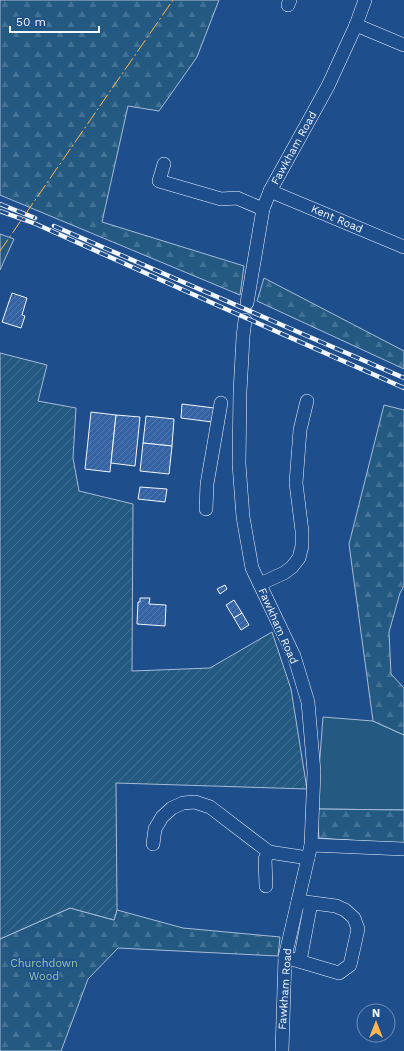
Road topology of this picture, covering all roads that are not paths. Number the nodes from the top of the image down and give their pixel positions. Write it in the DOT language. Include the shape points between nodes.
graph roads {
  1 [pos="365,0"];
  2 [pos="356,25"];
  3 [pos="404,45"];
  4 [pos="164,164"];
  5 [pos="270,191"];
  6 [pos="264,209"];
  7 [pos="404,247"];
  8 [pos="247,303"];
  9 [pos="245,320"];
  10 [pos="307,401"];
  11 [pos="221,403"];
  12 [pos="206,509"];
  13 [pos="260,584"];
  14 [pos="154,844"];
  15 [pos="311,845"];
  16 [pos="404,849"];
  17 [pos="269,852"];
  18 [pos="308,858"];
  19 [pos="266,886"];
  20 [pos="298,901"];
  21 [pos="311,903"];
  22 [pos="285,957"];
  23 [pos="300,961"];
  24 [pos="282,1051"];
  1 -- 2 [label="street, Fawkham Road"];
  2 -- 3 [label="street"];
  2 -- 5 [label="street, Fawkham Road" via="328,86"];
  4 -- 6 [label="street" via="159,181 221,199 237,198"];
  5 -- 6 [label="street, Fawkham Road"];
  5 -- 7 [label="street, Kent Road"];
  6 -- 8 [label="street, Fawkham Road"];
  9 -- 13 [label="street, Fawkham Road" via="239,464 243,517 252,568"];
  10 -- 13 [label="street" via="300,430 296,483 302,531 301,552 292,568"];
  11 -- 12 [label="street" via="207,484"];
  13 -- 15 [label="street, Fawkham Road" via="294,656 308,702 314,772"];
  14 -- 17 [label="street" via="155,829 162,817 183,803 195,802 210,807"];
  15 -- 16 [label="street"];
  15 -- 18 [label="street, Fawkham Road"];
  17 -- 18 [label="street"];
  17 -- 19 [label="street" via="265,859"];
  18 -- 20 [label="street, Fawkham Road"];
  20 -- 21 [label="street"];
  20 -- 22 [label="street, Fawkham Road"];
  21 -- 23 [label="street"];
  21 -- 23 [label="street" via="336,906 345,910 354,918 358,928 350,965 339,973"];
  22 -- 23 [label="street"];
  22 -- 24 [label="street, Fawkham Road"];
}
